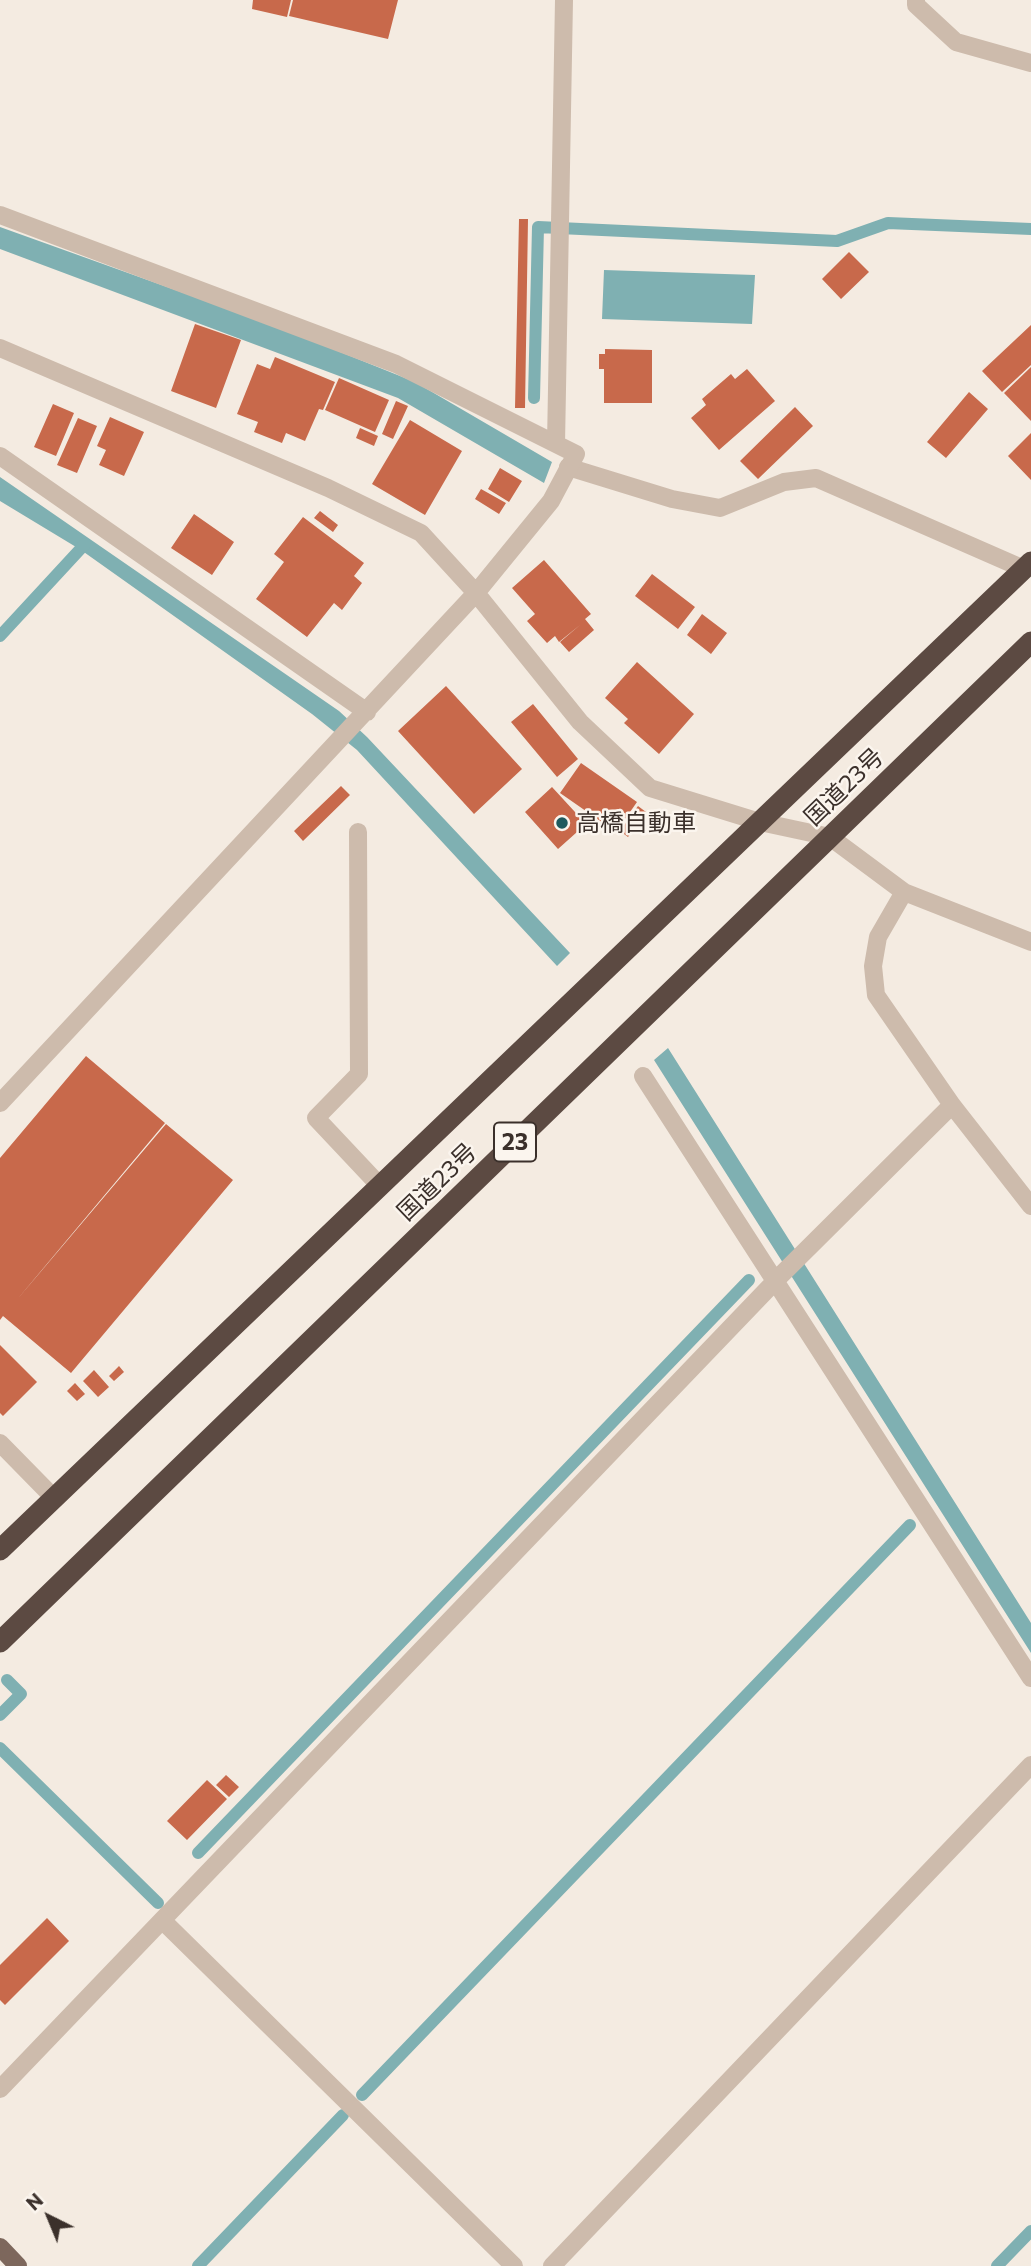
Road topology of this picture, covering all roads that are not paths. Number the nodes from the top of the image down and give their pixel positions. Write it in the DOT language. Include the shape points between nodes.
graph roads {
  1 [pos="564,0"];
  2 [pos="916,0"];
  3 [pos="1031,63"];
  4 [pos="0,215"];
  5 [pos="0,348"];
  6 [pos="556,444"];
  7 [pos="0,456"];
  8 [pos="568,467"];
  9 [pos="1027,566"];
  10 [pos="476,593"];
  11 [pos="1031,642"];
  12 [pos="362,718"];
  13 [pos="760,822"];
  14 [pos="358,832"];
  15 [pos="830,837"];
  16 [pos="904,892"];
  17 [pos="1031,942"];
  18 [pos="643,1076"];
  19 [pos="0,1103"];
  20 [pos="952,1105"];
  21 [pos="380,1186"];
  22 [pos="1031,1206"];
  23 [pos="778,1278"];
  24 [pos="0,1443"];
  25 [pos="54,1499"];
  26 [pos="0,1550"];
  27 [pos="0,1642"];
  28 [pos="1031,1678"];
  29 [pos="1031,1765"];
  30 [pos="163,1921"];
  31 [pos="0,2088"];
  32 [pos="0,2247"];
  33 [pos="18,2266"];
  34 [pos="514,2266"];
  35 [pos="552,2266"];
  1 -- 6 [label="street"];
  2 -- 3 [label="street" via="956,42"];
  4 -- 6 [label="street" via="396,364"];
  5 -- 10 [label="street" via="328,488 421,533"];
  6 -- 8 [label="street" via="576,454"];
  7 -- 12 [label="street"];
  8 -- 9 [label="street" via="672,499 720,508 784,482 816,478"];
  8 -- 10 [label="street" via="551,501"];
  9 -- 13 [label="highway, 国道23号 / 23"];
  10 -- 12 [label="street"];
  10 -- 13 [label="street" via="580,722 650,788"];
  11 -- 15 [label="highway, 国道23号 / 23"];
  12 -- 19 [label="street"];
  13 -- 15 [label="street"];
  13 -- 21 [label="highway, 国道23号 / 23"];
  14 -- 21 [label="street" via="359,1074 316,1118"];
  15 -- 16 [label="street"];
  15 -- 27 [label="highway, 国道23号 / 23"];
  16 -- 17 [label="street"];
  16 -- 20 [label="street" via="878,937 873,966 876,995"];
  18 -- 23 [label="street"];
  20 -- 22 [label="street"];
  20 -- 23 [label="street"];
  21 -- 25 [label="highway, 国道23号 / 23"];
  23 -- 28 [label="street"];
  23 -- 30 [label="street"];
  24 -- 25 [label="street"];
  25 -- 26 [label="highway, 国道23号 / 23"];
  29 -- 35 [label="street"];
  30 -- 31 [label="street"];
  30 -- 34 [label="street"];
  32 -- 33 [label="main road"];
}
